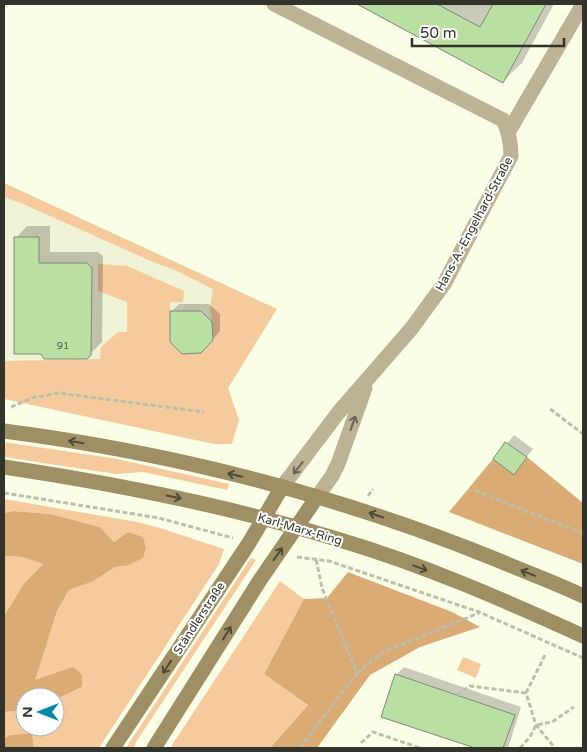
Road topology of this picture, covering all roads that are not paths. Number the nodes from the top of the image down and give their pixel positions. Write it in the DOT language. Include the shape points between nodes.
graph roads {
  1 [pos="274,4"];
  2 [pos="583,4"];
  3 [pos="509,131"];
  4 [pos="367,382"];
  5 [pos="4,431"];
  6 [pos="4,467"];
  7 [pos="282,487"];
  8 [pos="317,497"];
  9 [pos="264,518"];
  10 [pos="296,528"];
  11 [pos="583,596"];
  12 [pos="583,636"];
  13 [pos="113,748"];
  14 [pos="154,748"];
  1 -- 3 [label="street" via="503,120"];
  2 -- 3 [label="street"];
  3 -- 4 [label="street, Hans-A.-Engelhard-Straße" via="512,156 444,284"];
  4 -- 7 [label="street, Hans-A.-Engelhard-Straße, one-way" via="338,413"];
  8 -- 4 [label="street, Hans-A.-Engelhard-Straße, one-way" via="338,464"];
  7 -- 5 [label="main road, one-way" via="116,449"];
  6 -- 9 [label="main road, Karl-Marx-Ring, one-way" via="127,486"];
  7 -- 8 [label="main road"];
  7 -- 9 [label="main road, Ständlerstraße"];
  8 -- 10 [label="main road"];
  11 -- 8 [label="main road, one-way" via="468,548"];
  9 -- 10 [label="main road, Karl-Marx-Ring"];
  9 -- 13 [label="main road, Ständlerstraße, one-way"];
  10 -- 12 [label="main road, Karl-Marx-Ring, one-way" via="341,540 464,584"];
  14 -- 10 [label="main road, one-way"];
}
